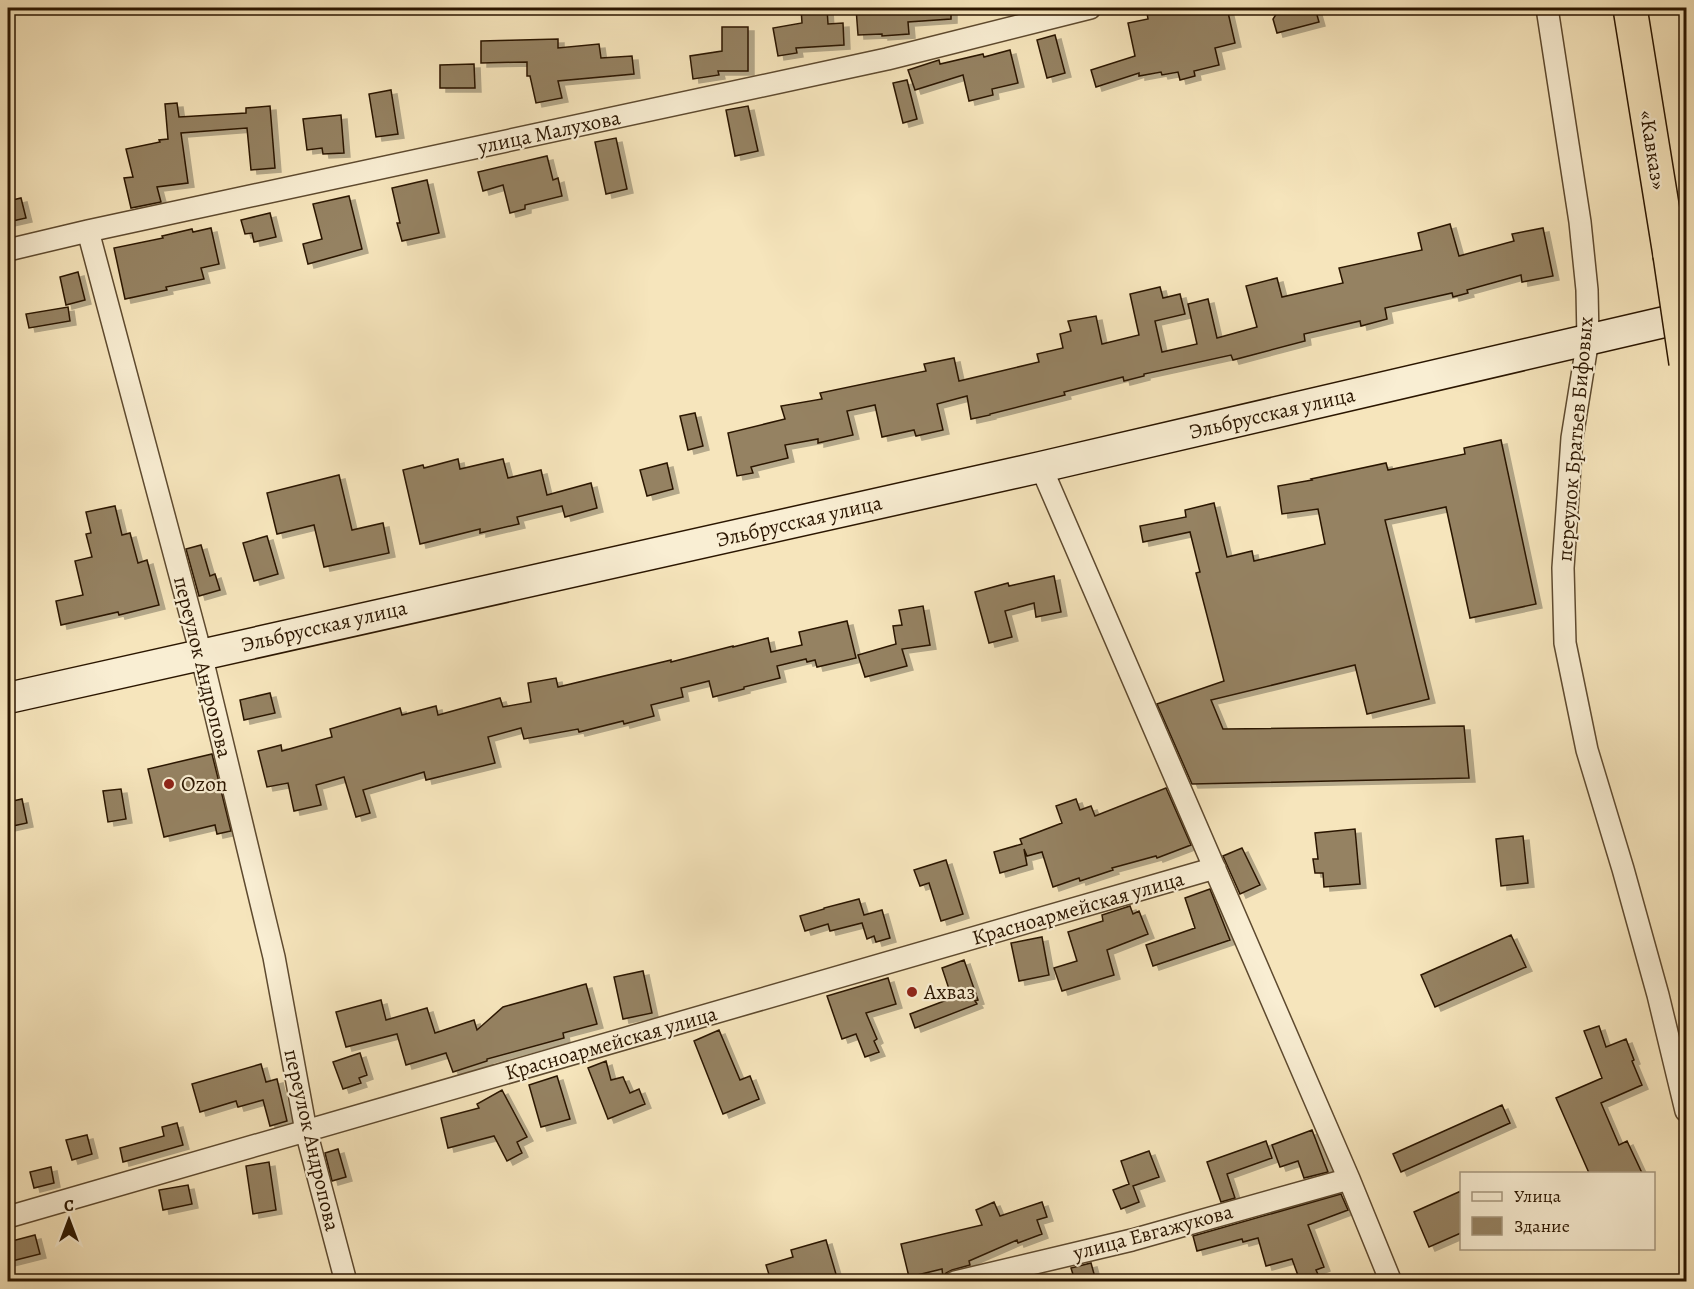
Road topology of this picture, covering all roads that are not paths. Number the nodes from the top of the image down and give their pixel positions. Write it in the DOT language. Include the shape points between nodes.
graph roads {
  1 [pos="1090,8"];
  2 [pos="1547,8"];
  3 [pos="1630,8"];
  4 [pos="88,231"];
  5 [pos="8,250"];
  6 [pos="1686,317"];
  7 [pos="1588,339"];
  8 [pos="1686,363"];
  9 [pos="1041,467"];
  10 [pos="201,654"];
  11 [pos="8,698"];
  12 [pos="1215,868"];
  13 [pos="1686,1111"];
  14 [pos="306,1131"];
  15 [pos="1349,1179"];
  16 [pos="8,1217"];
  17 [pos="346,1281"];
  18 [pos="955,1281"];
  19 [pos="1391,1281"];
  1 -- 4 [label="street, улица Малухова" via="887,59"];
  2 -- 7 [label="street, переулок Братьев Бифовых" via="1580,222"];
  3 -- 8 [label="highway, «Кавказ», bridge"];
  4 -- 5 [label="street, улица Малухова"];
  4 -- 10 [label="street, переулок Андропова"];
  6 -- 7 [label="street, Эльбрусская улица"];
  7 -- 9 [label="street, Эльбрусская улица"];
  7 -- 13 [label="street, переулок Братьев Бифовых" via="1572,438 1563,568 1565,643 1587,750 1658,995"];
  9 -- 10 [label="street, Эльбрусская улица"];
  9 -- 12 [label="street"];
  10 -- 11 [label="street, Эльбрусская улица"];
  10 -- 14 [label="street, переулок Андропова" via="274,957"];
  12 -- 14 [label="street, Красноармейская улица"];
  12 -- 15 [label="street"];
  14 -- 16 [label="street, Красноармейская улица"];
  14 -- 17 [label="street, переулок Андропова"];
  15 -- 18 [label="street, улица Евгажукова" via="1132,1240"];
  15 -- 19 [label="street"];
}
